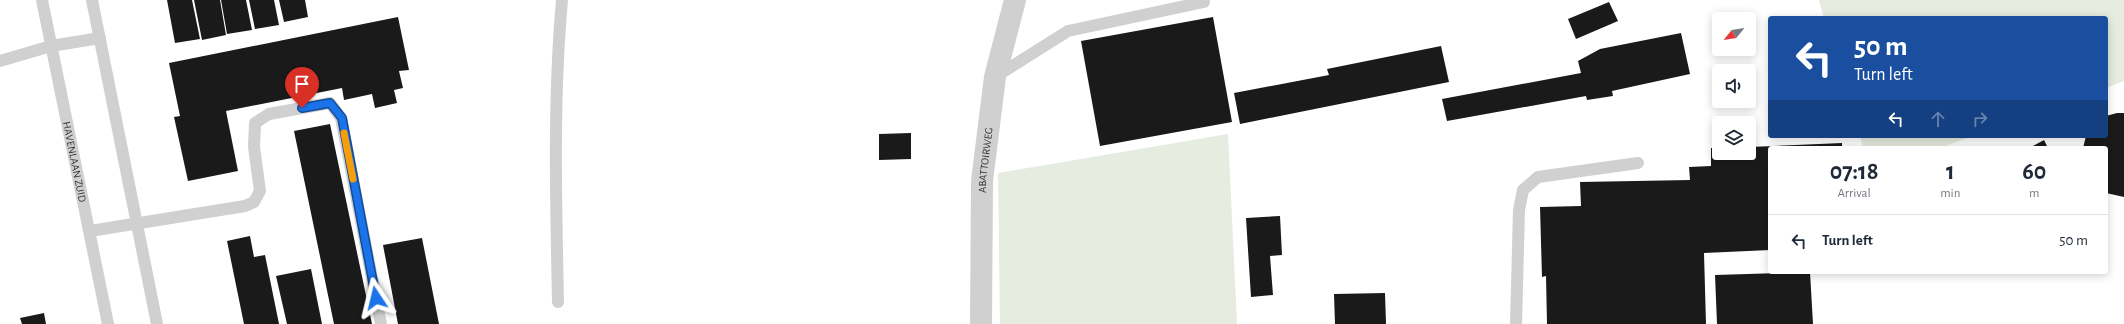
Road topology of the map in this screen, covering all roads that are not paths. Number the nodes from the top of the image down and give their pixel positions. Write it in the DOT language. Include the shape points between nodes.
graph roads {
  1 [pos="42,0"];
  2 [pos="92,0"];
  3 [pos="562,0"];
  4 [pos="1014,0"];
  5 [pos="1204,2"];
  6 [pos="100,38"];
  7 [pos="51,46"];
  8 [pos="0,61"];
  9 [pos="995,77"];
  10 [pos="1638,163"];
  11 [pos="136,222"];
  12 [pos="90,232"];
  13 [pos="558,302"];
  14 [pos="108,324"];
  15 [pos="157,324"];
  16 [pos="381,324"];
  17 [pos="981,324"];
  18 [pos="1516,324"];
  1 -- 7 [label="lane, HAVENLAAN ZUID"];
  2 -- 6 [label="lane"];
  3 -- 13 [label="lane" via="558,46 556,140"];
  4 -- 9 [label="street, ABATTOIRWEG"];
  5 -- 9 [label="lane" via="1068,31"];
  6 -- 7 [label="lane"];
  6 -- 11 [label="lane"];
  7 -- 8 [label="lane"];
  7 -- 12 [label="lane, HAVENLAAN ZUID"];
  9 -- 17 [label="street, ABATTOIRWEG" via="982,181"];
  10 -- 18 [label="lane" via="1538,177 1523,190 1519,210"];
  11 -- 12 [label="lane"];
  11 -- 15 [label="lane"];
  11 -- 16 [label="lane" via="245,206 254,202 260,191 254,147 255,123 270,114 330,103 342,118"];
  12 -- 14 [label="lane, HAVENLAAN ZUID"];
}
